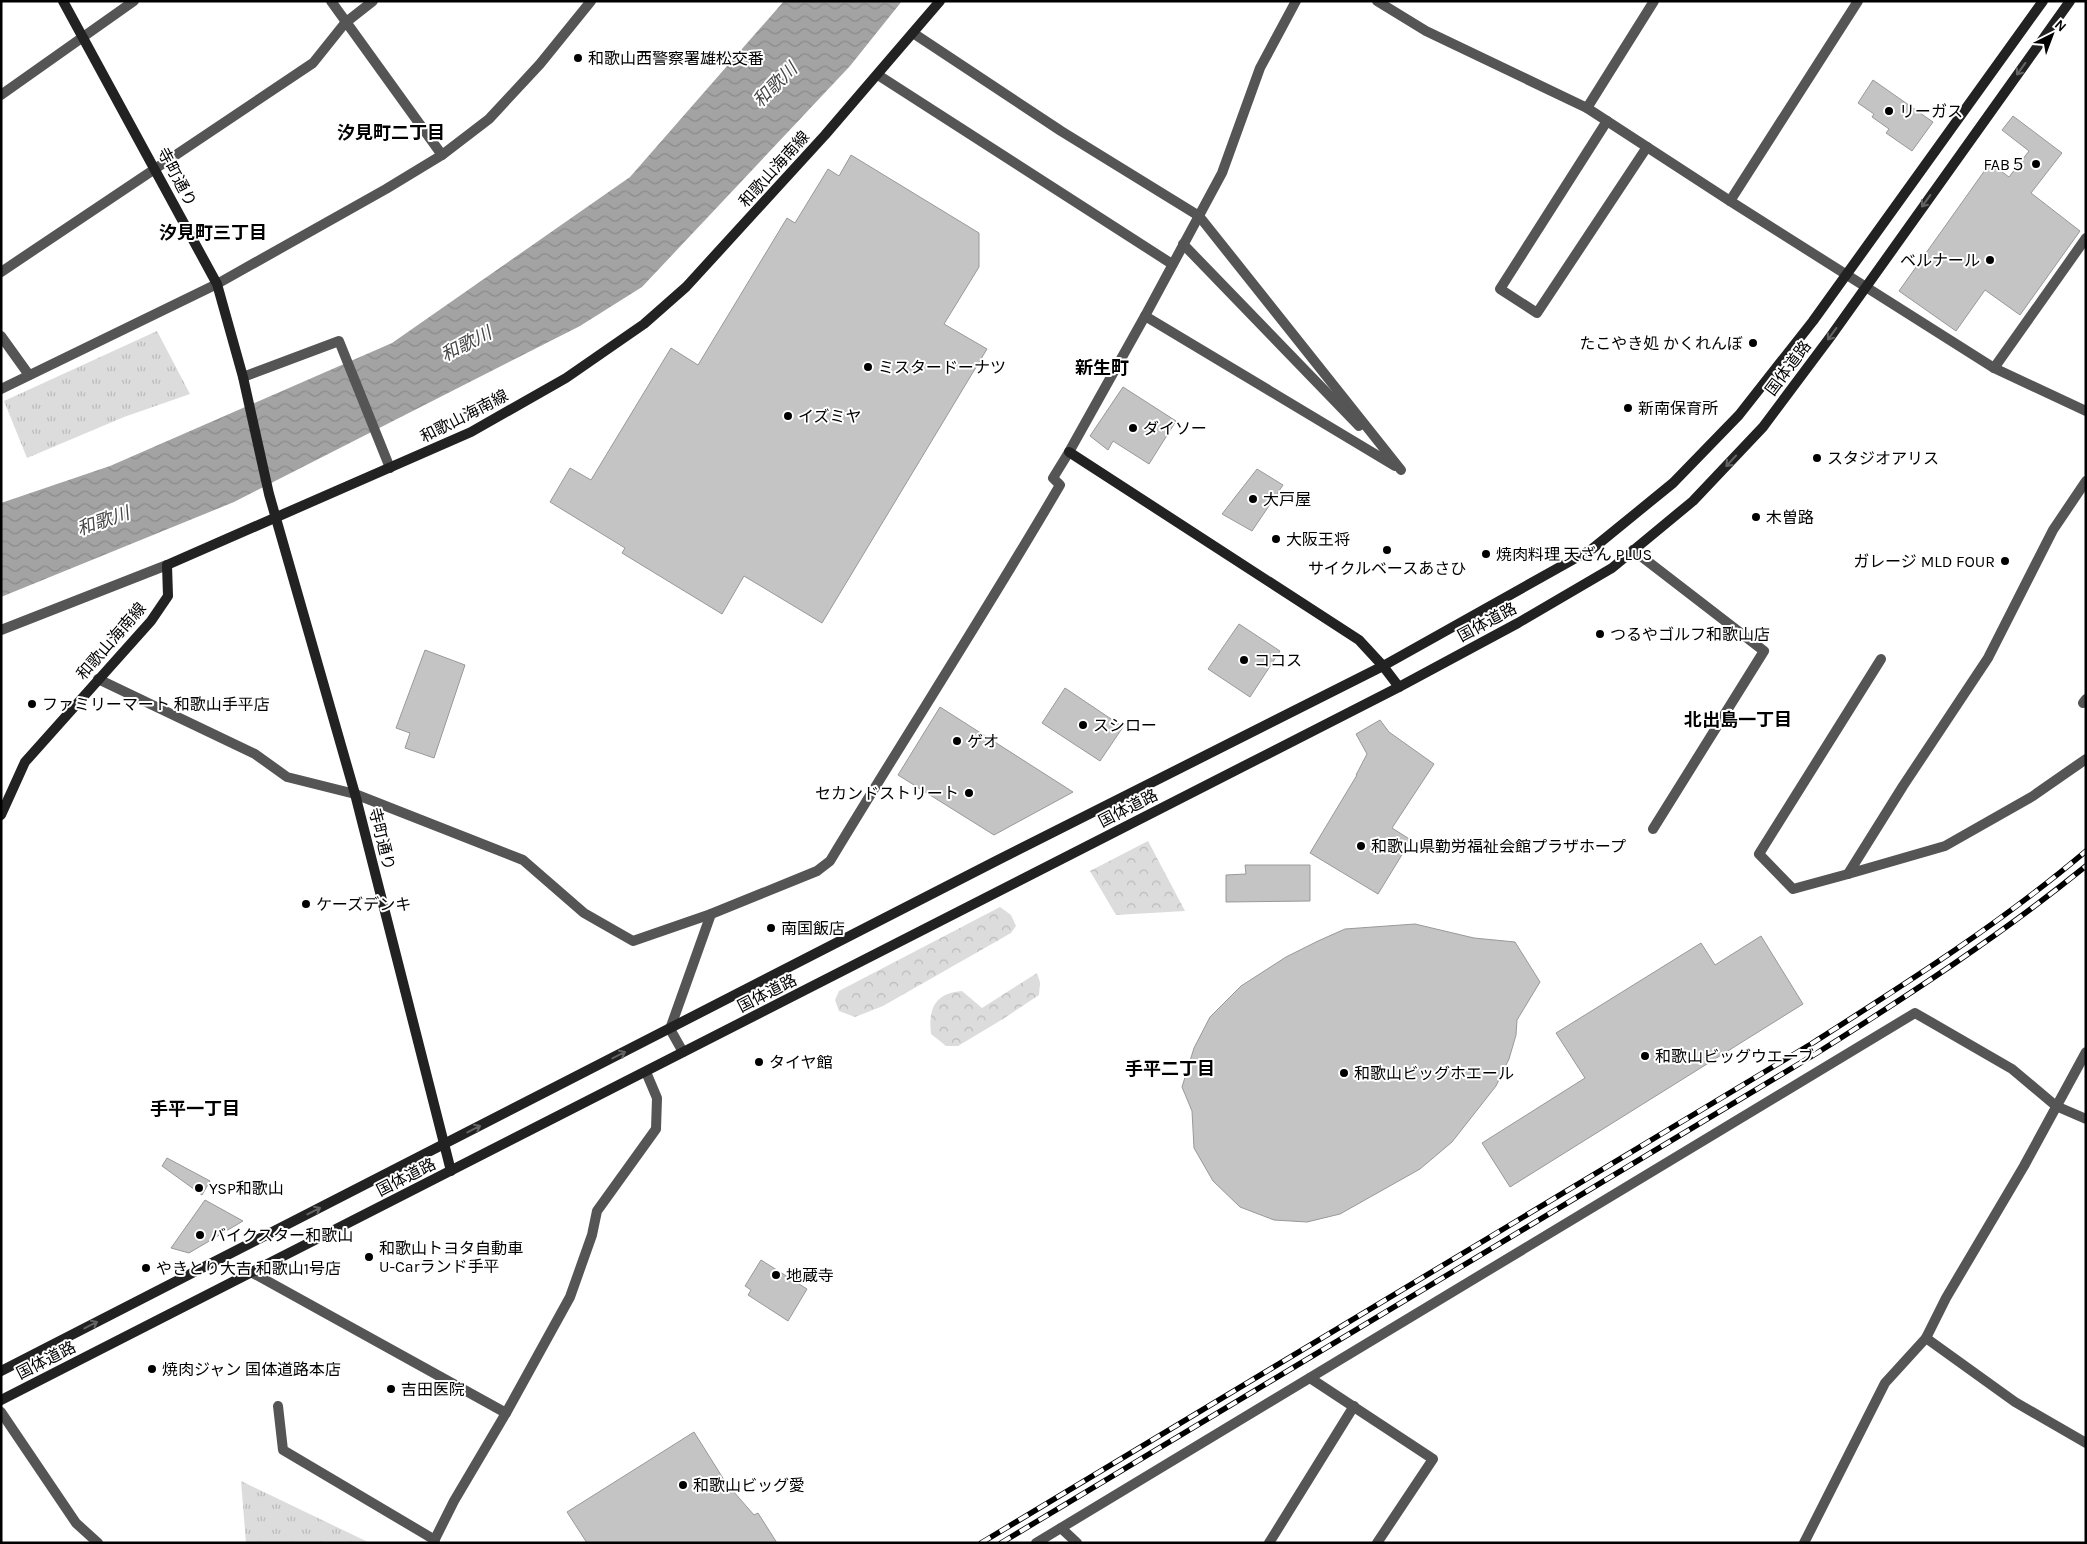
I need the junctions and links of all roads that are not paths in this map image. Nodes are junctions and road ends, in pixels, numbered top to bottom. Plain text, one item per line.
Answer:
1 (63, 1) edge
2 (134, 1) edge
3 (331, 1) edge
4 (373, 1) edge
5 (591, 1) edge
6 (940, 1) edge
7 (1296, 1) edge
8 (1377, 1) edge
9 (1654, 1) edge
10 (1858, 1) edge
11 (2043, 1) edge
12 (2070, 1) edge
13 (345, 23) junction
14 (913, 33) junction
15 (83, 37) junction
16 (878, 75) junction
17 (1, 95) edge
18 (1587, 108) junction
19 (1607, 121) junction
20 (1647, 147) junction
21 (442, 155) junction
22 (155, 168) junction
23 (1730, 201) junction
24 (1199, 216) junction
25 (2086, 238) edge
26 (1183, 244) junction
27 (1172, 264) junction
28 (1, 272) edge
29 (1846, 273) junction
30 (216, 284) junction
31 (1865, 287) junction
32 (1145, 316) junction
33 (1, 336) edge
34 (1994, 368) junction
35 (29, 375) junction
36 (243, 377) junction
37 (1, 389) edge
38 (2086, 411) edge
39 (1069, 452) junction
40 (390, 468) junction
41 (1401, 470) junction
42 (2086, 481) edge
43 (276, 518) junction
44 (1633, 550) junction
45 (167, 565) junction
46 (1, 630) edge
47 (1881, 659) dead end
48 (1384, 666) junction
49 (98, 679) junction
50 (1399, 687) junction
51 (2086, 760) edge
52 (355, 794) junction
53 (1, 815) edge
54 (1653, 829) dead end
55 (1848, 874) junction
56 (712, 914) junction
57 (670, 1029) junction
58 (683, 1052) junction
59 (2086, 1052) edge
60 (646, 1072) junction
61 (2056, 1106) junction
62 (2086, 1119) edge
63 (444, 1144) junction
64 (451, 1171) junction
65 (251, 1272) junction
66 (1926, 1338) junction
67 (1, 1372) edge
68 (1310, 1378) junction
69 (1, 1400) edge
70 (278, 1406) dead end
71 (1354, 1406) junction
72 (1, 1412) edge
73 (506, 1413) junction
74 (2086, 1443) edge
75 (1061, 1528) junction
76 (434, 1541) edge
77 (98, 1543) edge
78 (1036, 1543) edge
79 (1077, 1543) edge
80 (1269, 1543) edge
81 (1377, 1543) edge
82 (1804, 1543) edge

1 - 15 street, 寺町通り
2 - 15 street
3 - 13 street
4 - 13 street
5 - 21 street
6 - 14 street, 和歌山海南線
7 - 24 street
8 - 18 street
9 - 18 street
10 - 23 street
11 - 29 street, 国体道路
12 -> 31 street, 国体道路
13 - 21 street
13 - 22 street
14 - 16 street, 和歌山海南線
14 - 24 street
15 - 17 street
15 - 22 street, 寺町通り
16 - 27 street
16 - 40 street, 和歌山海南線
18 - 19 street
19 - 20 street
19 - 20 street
20 - 23 street
21 - 30 street
22 - 28 street
22 - 30 street, 寺町通り
23 - 29 street
24 - 26 street
24 - 41 street
25 - 34 street
26 - 27 street
26 - 41 street
27 - 32 street
29 - 31 street
29 - 48 street, 国体道路
30 - 35 street
30 - 36 street, 寺町通り
31 - 34 street
31 -> 44 street, 国体道路
32 - 39 street
32 - 41 street
33 - 35 street
34 - 38 street
35 - 37 street
36 - 40 street
36 - 43 street, 寺町通り
39 - 48 street
39 - 56 street
40 - 43 street, 和歌山海南線
42 - 55 street
43 - 45 street, 和歌山海南線
43 - 52 street, 寺町通り
44 - 50 street, 国体道路
44 - 54 street
45 - 46 street
45 - 49 street, 和歌山海南線
47 - 55 street
48 - 50 street
48 - 57 street, 国体道路
49 - 52 street
49 - 53 street, 和歌山海南線
50 - 58 street, 国体道路
51 - 55 street
52 - 56 street
52 - 63 street, 寺町通り
56 - 57 street
57 - 58 street
63 -> 57 street, 国体道路
58 - 60 street, 国体道路
59 - 61 street
60 - 64 street, 国体道路
60 - 73 street
61 - 62 street
61 - 66 street
61 - 68 street
63 - 64 street, 寺町通り
67 -> 63 street, 国体道路
64 - 65 street, 国体道路
65 - 69 street, 国体道路
65 - 73 street
66 - 74 street
66 - 82 street
68 - 71 street
68 - 75 street
70 - 76 street
71 - 80 street
71 - 81 street
72 - 77 street
73 - 76 street
75 - 78 street
75 - 79 street

